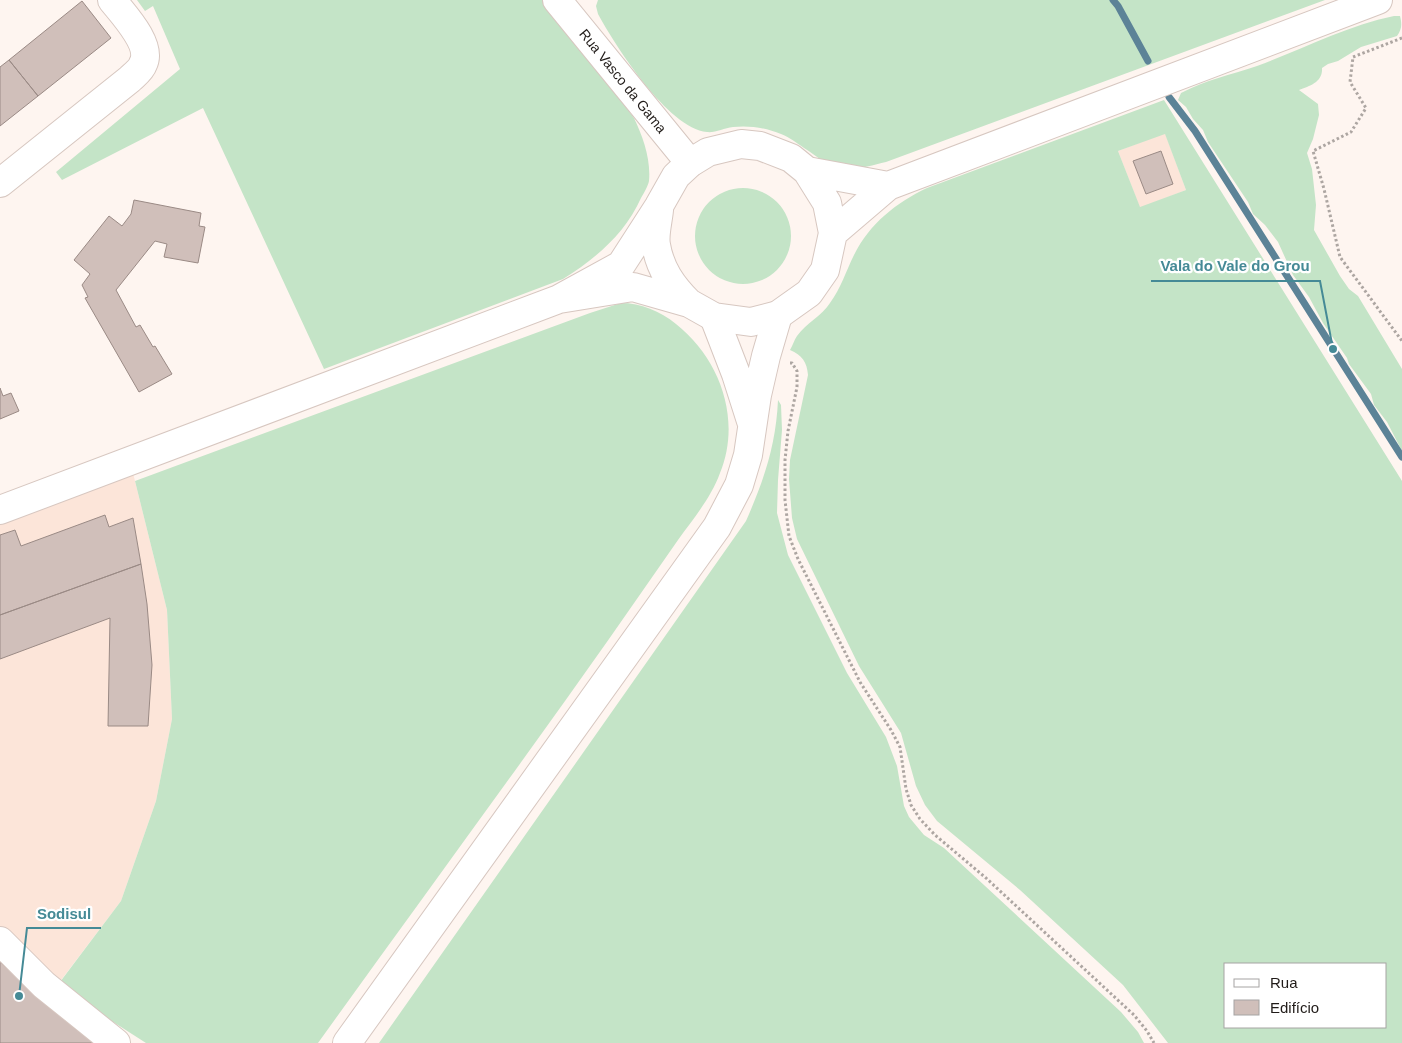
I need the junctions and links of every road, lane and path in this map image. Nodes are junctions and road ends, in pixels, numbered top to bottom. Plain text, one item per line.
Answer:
1 (112, 0) edge
2 (557, 0) edge
3 (1378, 0) edge
4 (1402, 38) edge
5 (690, 163) junction
6 (807, 171) junction
7 (0, 183) edge
8 (888, 186) junction
9 (659, 206) junction
10 (833, 233) junction
11 (559, 299) junction
12 (689, 303) junction
13 (778, 315) junction
14 (714, 317) junction
15 (1402, 341) edge
16 (766, 356) junction
17 (752, 425) junction
18 (0, 510) edge
19 (0, 941) edge
20 (116, 1043) edge
21 (347, 1043) edge
22 (1154, 1043) edge

1 - 7 main road
2 - 5 main road, Rua Vasco da Gama
3 - 8 main road
4 - 15 path
5 - 6 main road
5 - 9 main road
6 - 8 main road
6 - 10 main road
8 - 10 main road
9 - 11 main road
9 - 12 main road
10 - 13 main road
11 - 12 main road
11 - 18 main road
12 - 14 main road
13 - 14 main road
13 - 16 main road
14 - 17 main road
16 - 17 main road
16 - 22 path
17 - 21 main road
19 - 20 main road

